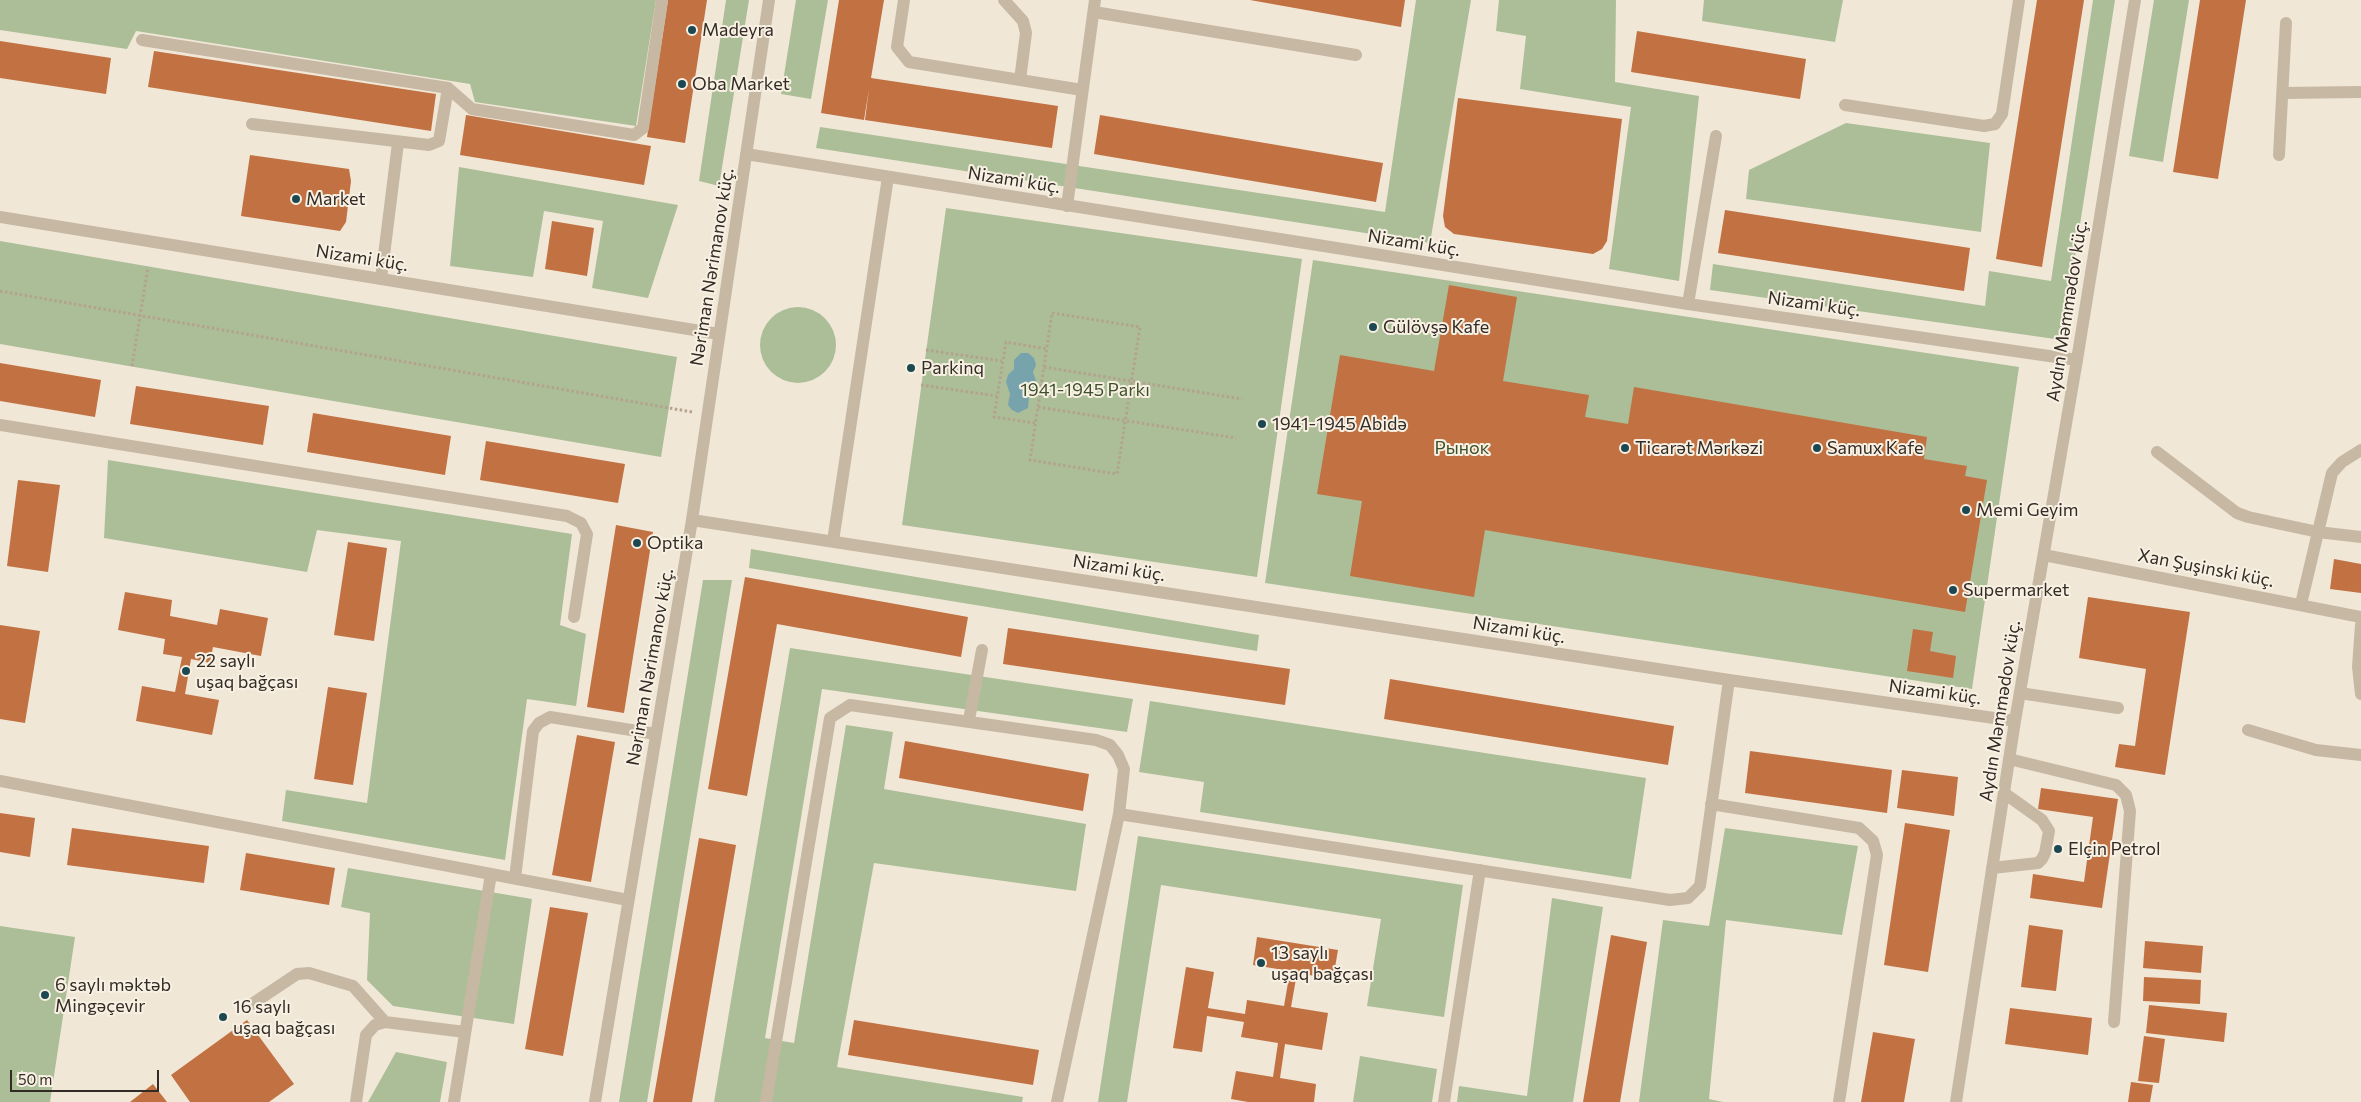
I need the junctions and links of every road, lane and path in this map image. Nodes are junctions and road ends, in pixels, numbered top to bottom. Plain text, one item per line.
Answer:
1 (662, 0) edge
2 (769, 0) edge
3 (904, 0) edge
4 (1004, 0) edge
5 (2018, 0) edge
6 (2134, 0) edge
7 (1094, 6) edge
8 (2286, 23) dead end
9 (142, 40) dead end
10 (1356, 55) dead end
11 (1020, 80) junction
12 (448, 88) junction
13 (1082, 90) junction
14 (2361, 92) edge
15 (2282, 93) junction
16 (1845, 105) dead end
17 (252, 124) dead end
18 (1716, 136) dead end
19 (398, 143) junction
20 (746, 154) junction
21 (2279, 155) dead end
22 (888, 177) junction
23 (1066, 206) junction
24 (0, 217) edge
25 (148, 267) dead end
26 (381, 279) junction
27 (0, 291) edge
28 (1688, 304) junction
29 (139, 316) junction
30 (719, 334) junction
31 (1047, 349) junction
32 (926, 350) dead end
33 (2077, 360) junction
34 (1003, 361) junction
35 (132, 366) dead end
36 (1044, 367) junction
37 (1132, 381) junction
38 (922, 386) dead end
39 (997, 396) junction
40 (1242, 399) dead end
41 (1038, 408) junction
42 (707, 414) junction
43 (1125, 421) junction
44 (1035, 423) junction
45 (0, 425) edge
46 (1236, 438) dead end
47 (2361, 450) edge
48 (2157, 452) dead end
49 (692, 520) junction
50 (2318, 532) junction
51 (2361, 537) edge
52 (833, 541) junction
53 (2044, 555) junction
54 (2301, 604) junction
55 (574, 617) dead end
56 (2361, 617) edge
57 (2361, 625) edge
58 (982, 650) dead end
59 (1729, 680) junction
60 (2020, 694) junction
61 (2361, 694) edge
62 (2118, 708) dead end
63 (970, 720) junction
64 (2016, 721) junction
65 (2248, 730) dead end
66 (656, 734) junction
67 (2361, 755) edge
68 (2009, 759) junction
69 (0, 781) edge
70 (2004, 793) junction
71 (1711, 804) junction
72 (1119, 814) junction
73 (1992, 868) junction
74 (1480, 870) junction
75 (491, 874) junction
76 (515, 878) junction
77 (628, 900) junction
78 (252, 1004) dead end
79 (385, 1022) junction
80 (2114, 1022) dead end
81 (465, 1032) junction
82 (356, 1102) edge
83 (454, 1102) edge
84 (595, 1102) edge
85 (766, 1102) edge
86 (1057, 1102) edge
87 (1444, 1102) edge
88 (1839, 1102) edge
89 (1956, 1102) edge

1 - 12 street
2 - 20 street, Nəriman Nərimanov küç.
3 - 11 street
4 - 11 street
5 - 16 street
6 - 33 street, Aydın Məmmədov küç.
7 - 10 street
7 - 13 street
8 - 15 street
9 - 12 street
11 - 13 street
12 - 19 street
13 - 23 street
14 - 15 street
15 - 21 street
17 - 19 street
18 - 28 street
19 - 26 street
20 - 22 street, Nizami küç.
20 - 30 street, Nəriman Nərimanov küç.
22 - 23 street, Nizami küç.
22 - 52 street
23 - 28 street, Nizami küç.
24 - 26 street, Nizami küç.
25 - 29 path
26 - 30 street, Nizami küç.
27 - 29 path
28 - 33 street, Nizami küç.
29 - 35 path
29 - 42 path
30 - 42 street, Nəriman Nərimanov küç.
31 - 34 path
31 - 36 path
31 - 37 path
32 - 34 path
33 - 53 street, Aydın Məmmədov küç.
34 - 39 path
36 - 37 path
36 - 41 path
37 - 40 path
37 - 43 path
38 - 39 path
39 - 44 path
41 - 43 path
41 - 44 path
42 - 49 street, Nəriman Nərimanov küç.
43 - 44 path
43 - 46 path
45 - 55 street
47 - 50 street
48 - 50 street
49 - 52 street, Nizami küç.
49 - 66 street, Nəriman Nərimanov küç.
50 - 51 street
50 - 54 street
52 - 59 street, Nizami küç.
53 - 54 street, Xan Şuşinski küç.
53 - 60 street, Aydın Məmmədov küç.
54 - 56 street, Xan Şuşinski küç.
57 - 61 street
58 - 63 street
59 - 64 street, Nizami küç.
59 - 71 street
60 - 62 street
60 - 64 street, Aydın Məmmədov küç.
63 - 72 street
63 - 85 street
64 - 68 street, Aydın Məmmədov küç.
65 - 67 street
66 - 76 street
66 - 77 street, Nəriman Nərimanov küç.
68 - 70 street, Aydın Məmmədov küç.
68 - 80 street
69 - 75 street
70 - 73 street, Aydın Məmmədov küç.
70 - 73 street
71 - 74 street
71 - 88 street
72 - 74 street
72 - 86 street
73 - 89 street, Aydın Məmmədov küç.
74 - 87 street
75 - 76 street
75 - 81 street
76 - 77 street
77 - 84 street, Nəriman Nərimanov küç.
78 - 79 street
79 - 81 street
79 - 82 street
81 - 83 street

